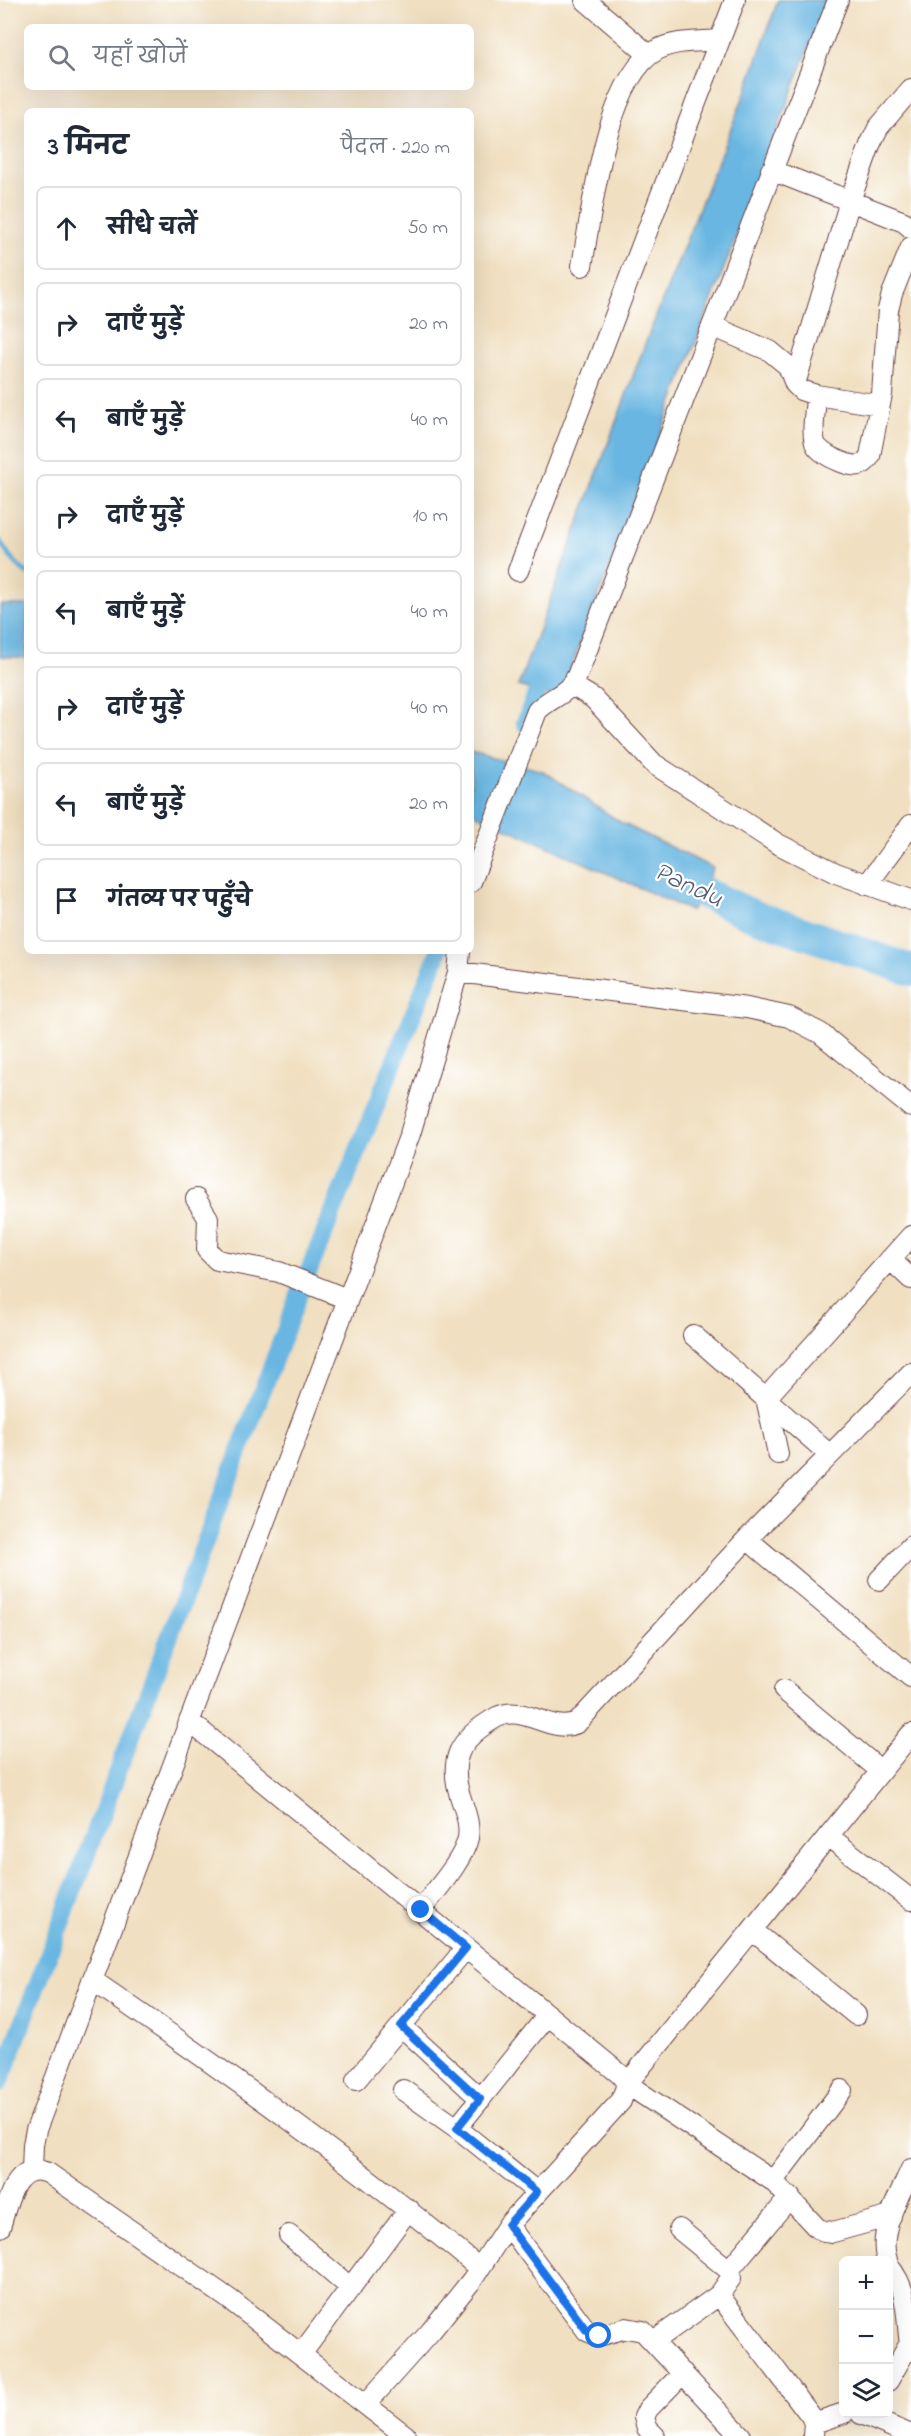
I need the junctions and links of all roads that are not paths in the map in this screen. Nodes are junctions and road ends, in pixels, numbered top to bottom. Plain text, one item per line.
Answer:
1 (585, 0) edge
2 (735, 0) edge
3 (838, 0) edge
4 (720, 40) junction
5 (649, 55) junction
6 (908, 96) edge
7 (771, 170) junction
8 (850, 201) junction
9 (911, 228) edge
10 (911, 247) edge
11 (582, 266) dead end
12 (712, 326) junction
13 (795, 384) junction
14 (816, 395) junction
15 (880, 405) junction
16 (518, 571) dead end
17 (573, 686) junction
18 (911, 825) edge
19 (474, 874) edge
20 (867, 885) junction
21 (911, 900) edge
22 (459, 954) edge
23 (458, 972) junction
24 (911, 1107) edge
25 (196, 1199) dead end
26 (911, 1236) edge
27 (890, 1259) junction
28 (911, 1279) edge
29 (340, 1296) junction
30 (693, 1335) dead end
31 (911, 1373) edge
32 (766, 1398) junction
33 (777, 1455) dead end
34 (830, 1455) junction
35 (747, 1539) junction
36 (911, 1546) edge
37 (879, 1580) dead end
38 (911, 1677) edge
39 (784, 1690) dead end
40 (189, 1721) junction
41 (911, 1734) edge
42 (881, 1771) junction
43 (828, 1836) junction
44 (911, 1900) edge
45 (421, 1910) junction
46 (752, 1930) junction
47 (466, 1948) junction
48 (92, 1980) junction
49 (548, 2015) junction
50 (856, 2015) dead end
51 (401, 2026) junction
52 (356, 2080) dead end
53 (627, 2084) junction
54 (403, 2090) dead end
55 (842, 2090) dead end
56 (480, 2099) junction
57 (457, 2128) junction
58 (32, 2170) junction
59 (910, 2173) edge
60 (773, 2181) junction
61 (537, 2192) junction
62 (790, 2197) junction
63 (409, 2209) junction
64 (891, 2216) junction
65 (508, 2225) junction
66 (0, 2227) edge
67 (678, 2229) dead end
68 (289, 2235) dead end
69 (887, 2256) edge
70 (479, 2268) junction
71 (729, 2270) junction
72 (893, 2270) edge
73 (351, 2288) junction
74 (719, 2295) junction
75 (654, 2341) junction
76 (910, 2347) edge
77 (302, 2353) junction
78 (893, 2372) edge
79 (683, 2373) junction
80 (366, 2404) junction
81 (839, 2415) edge
82 (875, 2418) edge
83 (814, 2430) edge
84 (911, 2435) edge
85 (406, 2436) edge
86 (655, 2436) edge
87 (741, 2436) edge

1 - 5 street
2 - 4 street
3 - 7 street
4 - 5 street
4 - 16 street
5 - 11 street
6 - 8 street
7 - 8 street
7 - 12 street
8 - 9 street
8 - 13 street
10 - 15 street
12 - 13 street
12 - 17 street
13 - 14 street
14 - 15 street
14 - 15 street
17 - 19 street
17 - 20 street
18 - 20 street
20 - 21 street
22 - 23 street
23 - 24 street
23 - 29 street
25 - 29 street
26 - 27 street
27 - 28 street
27 - 32 street
29 - 40 street
30 - 32 street
31 - 34 street
32 - 33 street
32 - 34 street
34 - 35 street
35 - 38 street
35 - 45 street
36 - 37 street
39 - 42 street
40 - 45 street
40 - 48 street
41 - 42 street
42 - 43 street
43 - 44 street
43 - 46 street
45 - 47 street
46 - 50 street
46 - 53 street
47 - 49 street
47 - 51 street
48 - 58 street
48 - 63 street
49 - 53 street
49 - 56 street
51 - 52 street
51 - 56 street
53 - 60 street
53 - 61 street
54 - 57 street
55 - 60 street
56 - 57 street
57 - 61 street
58 - 66 street
58 - 77 street
59 - 64 street
60 - 62 street
61 - 65 street
62 - 64 street
62 - 71 street
63 - 70 street
63 - 73 street
64 - 69 street
65 - 70 street
65 - 75 street
67 - 71 street
68 - 73 street
70 - 80 street
71 - 74 street
72 - 76 street
73 - 77 street
74 - 75 street
74 - 83 street
75 - 79 street
76 - 78 street
77 - 80 street
79 - 86 street
79 - 87 street
80 - 85 street
81 - 83 street
82 - 84 street

